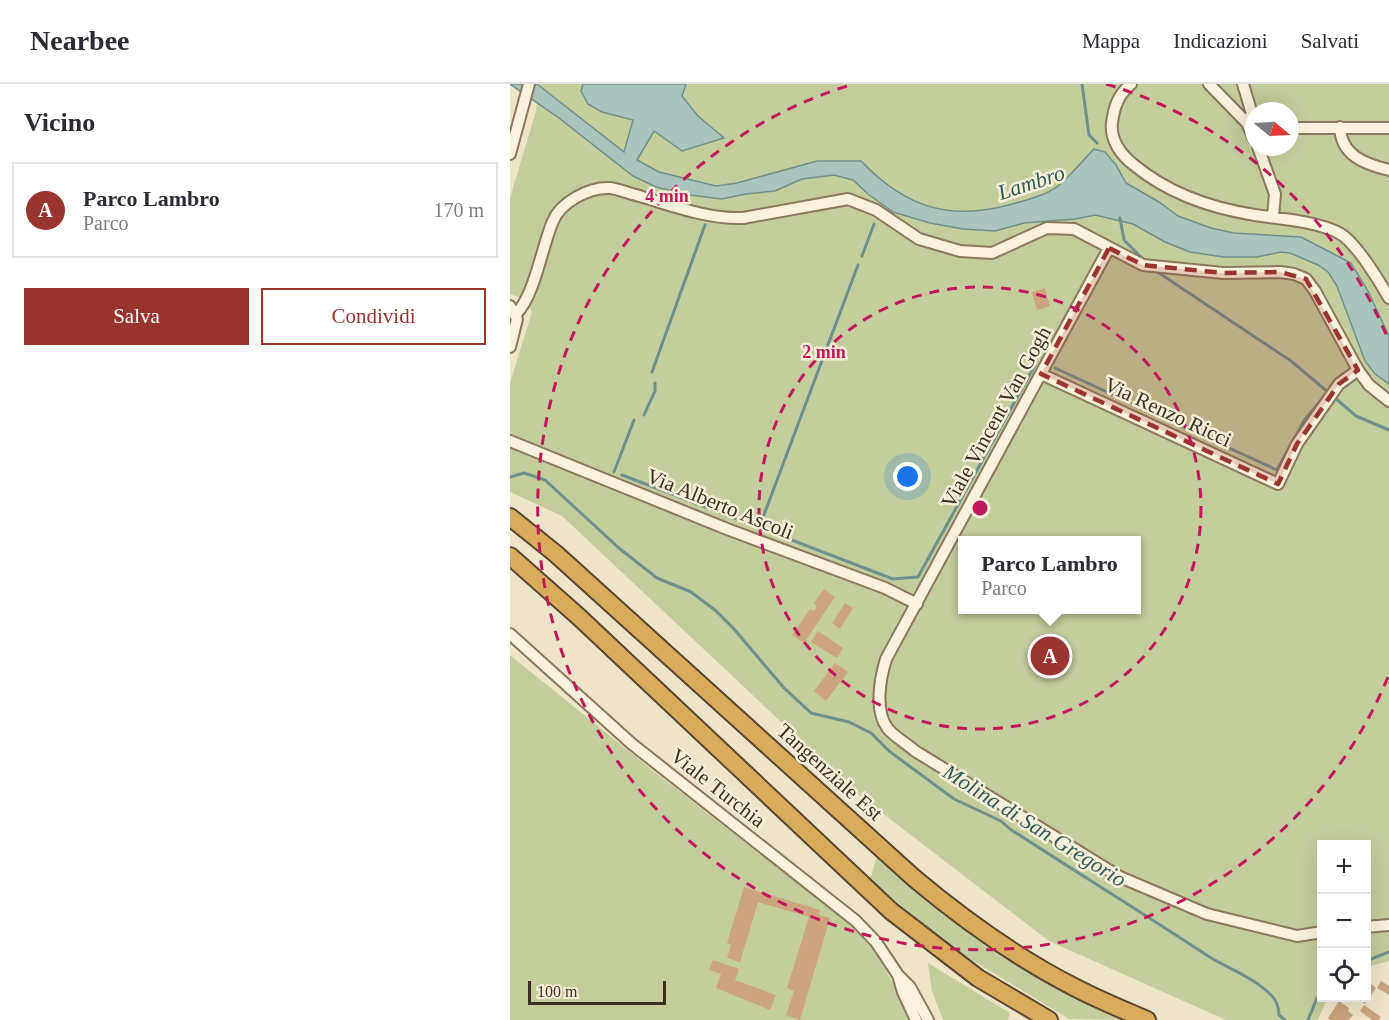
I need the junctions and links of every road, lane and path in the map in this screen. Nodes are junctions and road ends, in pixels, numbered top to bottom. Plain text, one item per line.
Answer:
1 (529, 84) edge
2 (1131, 84) edge
3 (1209, 84) edge
4 (1243, 84) edge
5 (1248, 102) edge
6 (1245, 119) edge
7 (1340, 127) junction
8 (1299, 128) edge
9 (1389, 128) edge
10 (510, 154) edge
11 (1261, 156) edge
12 (1389, 170) edge
13 (1274, 216) junction
14 (1109, 248) junction
15 (1389, 298) edge
16 (513, 310) edge
17 (510, 347) edge
18 (1358, 370) junction
19 (1041, 374) junction
20 (1389, 401) edge
21 (510, 441) edge
22 (510, 517) edge
23 (510, 556) edge
24 (916, 604) junction
25 (510, 634) edge
26 (1389, 925) edge
27 (1371, 927) edge
28 (1317, 934) edge
29 (898, 975) junction
30 (916, 1020) edge
31 (928, 1020) edge
32 (1049, 1020) edge
33 (1147, 1020) edge

1 - 10 street
2 - 13 street
3 - 6 street
4 - 5 street
7 - 8 street
7 - 9 street
7 - 12 street
11 - 13 street
13 - 15 street
14 - 16 street
14 - 18 street
14 - 19 street, Viale Vincent Van Gogh
16 - 17 street
18 - 19 street, Via Renzo Ricci
18 - 20 street
19 - 24 street, Viale Vincent Van Gogh
21 - 24 street, Via Alberto Ascoli
22 - 33 highway, Tangenziale Est
23 - 32 highway
24 - 28 street, Viale Vincent Van Gogh
25 - 29 street, Viale Turchia
26 - 27 street
29 - 30 street, Viale Turchia
29 - 31 street, Viale Turchia

